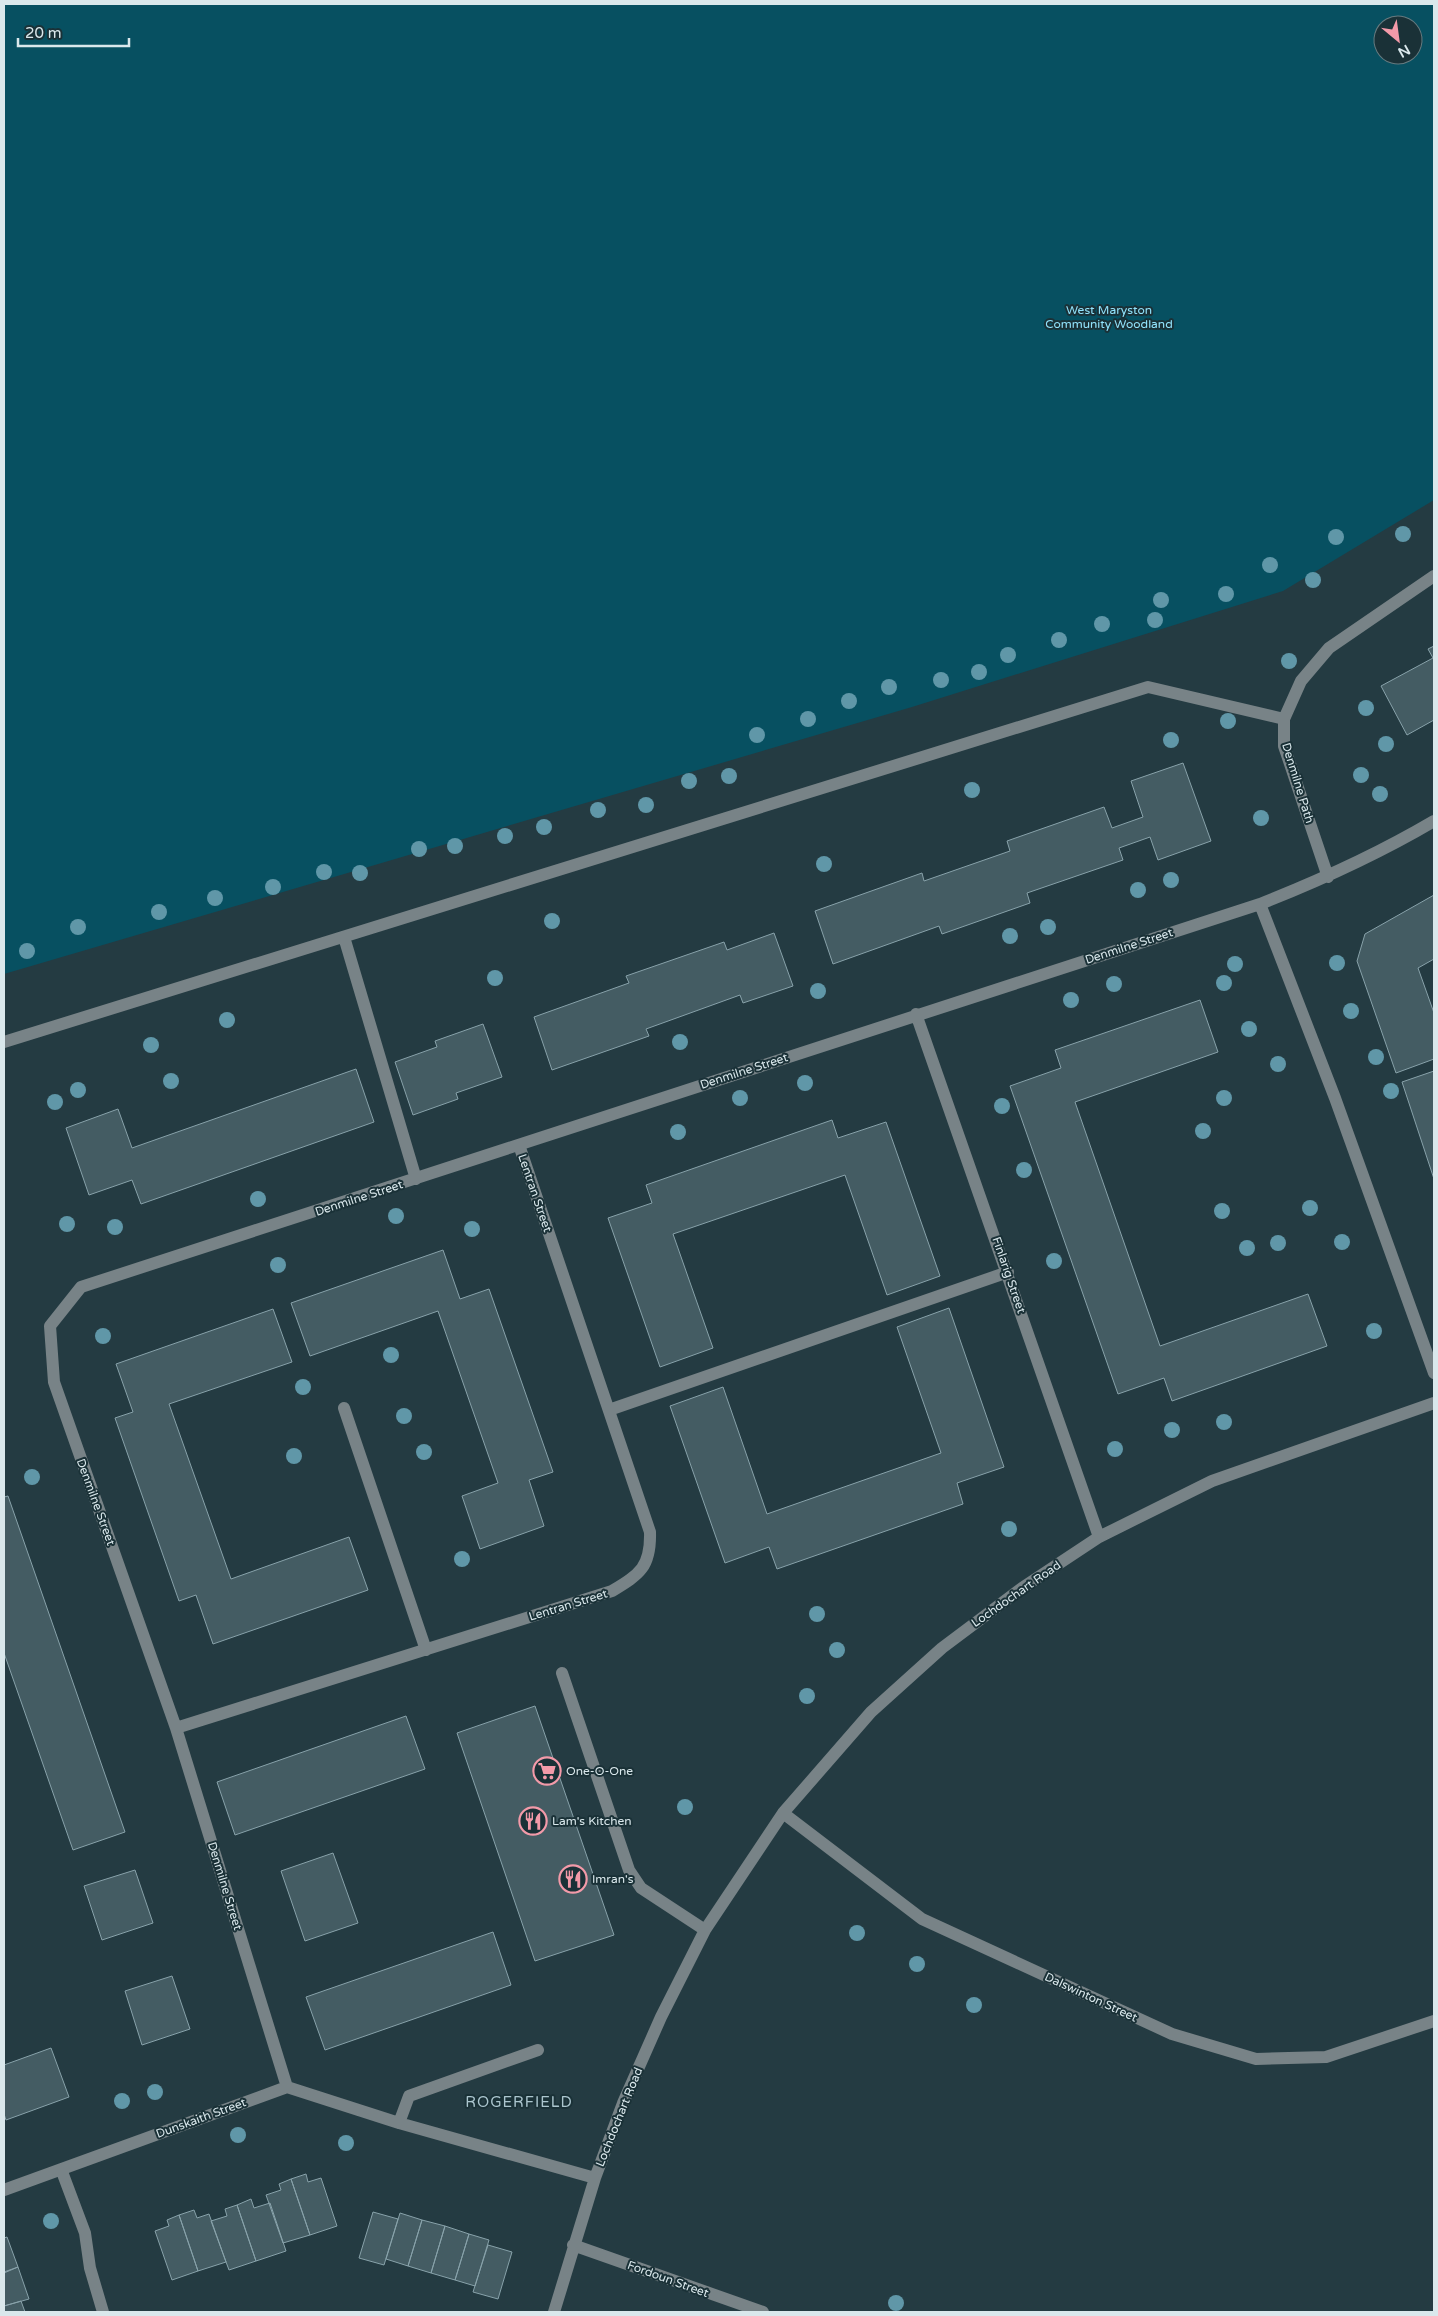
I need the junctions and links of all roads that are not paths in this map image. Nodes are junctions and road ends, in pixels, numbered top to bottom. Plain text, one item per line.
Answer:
1 (1434, 576) edge
2 (1284, 719) junction
3 (1434, 821) edge
4 (1328, 877) junction
5 (1260, 904) junction
6 (344, 937) junction
7 (916, 1014) junction
8 (4, 1042) edge
9 (519, 1145) junction
10 (416, 1179) junction
11 (1008, 1272) junction
12 (1434, 1374) edge
13 (1434, 1403) edge
14 (344, 1408) dead end
15 (609, 1410) junction
16 (1099, 1537) junction
17 (426, 1650) junction
18 (562, 1674) dead end
19 (176, 1728) junction
20 (783, 1813) junction
21 (705, 1930) junction
22 (1434, 2021) edge
23 (538, 2050) dead end
24 (288, 2087) junction
25 (399, 2123) junction
26 (61, 2169) junction
27 (595, 2178) junction
28 (4, 2190) edge
29 (573, 2245) junction
30 (103, 2312) edge
31 (554, 2312) edge
32 (762, 2312) edge

1 - 2 street, Denmilne Path
2 - 4 street, Denmilne Path
2 - 6 street
3 - 4 street, Denmilne Street
4 - 5 street, Denmilne Street
5 - 7 street, Denmilne Street
5 - 12 street
6 - 8 street
6 - 10 street
7 - 9 street, Denmilne Street
7 - 11 street, Finlarig Street
9 - 10 street, Denmilne Street
9 - 15 street, Lentran Street
10 - 19 street, Denmilne Street
11 - 15 street
11 - 16 street, Finlarig Street
13 - 16 street, Lochdochart Road
14 - 17 street
15 - 17 street, Lentran Street
16 - 20 street, Lochdochart Road
17 - 19 street, Lentran Street
18 - 21 street
19 - 24 street, Denmilne Street
20 - 21 street, Lochdochart Road
20 - 22 street, Dalswinton Street
21 - 27 street, Lochdochart Road
23 - 25 street
24 - 25 street
24 - 26 street, Dunskaith Street
25 - 27 street
26 - 28 street, Dunskaith Street
26 - 30 street
27 - 29 street, Lochdochart Road
29 - 31 street, Lochdochart Road
29 - 32 street, Fordoun Street

